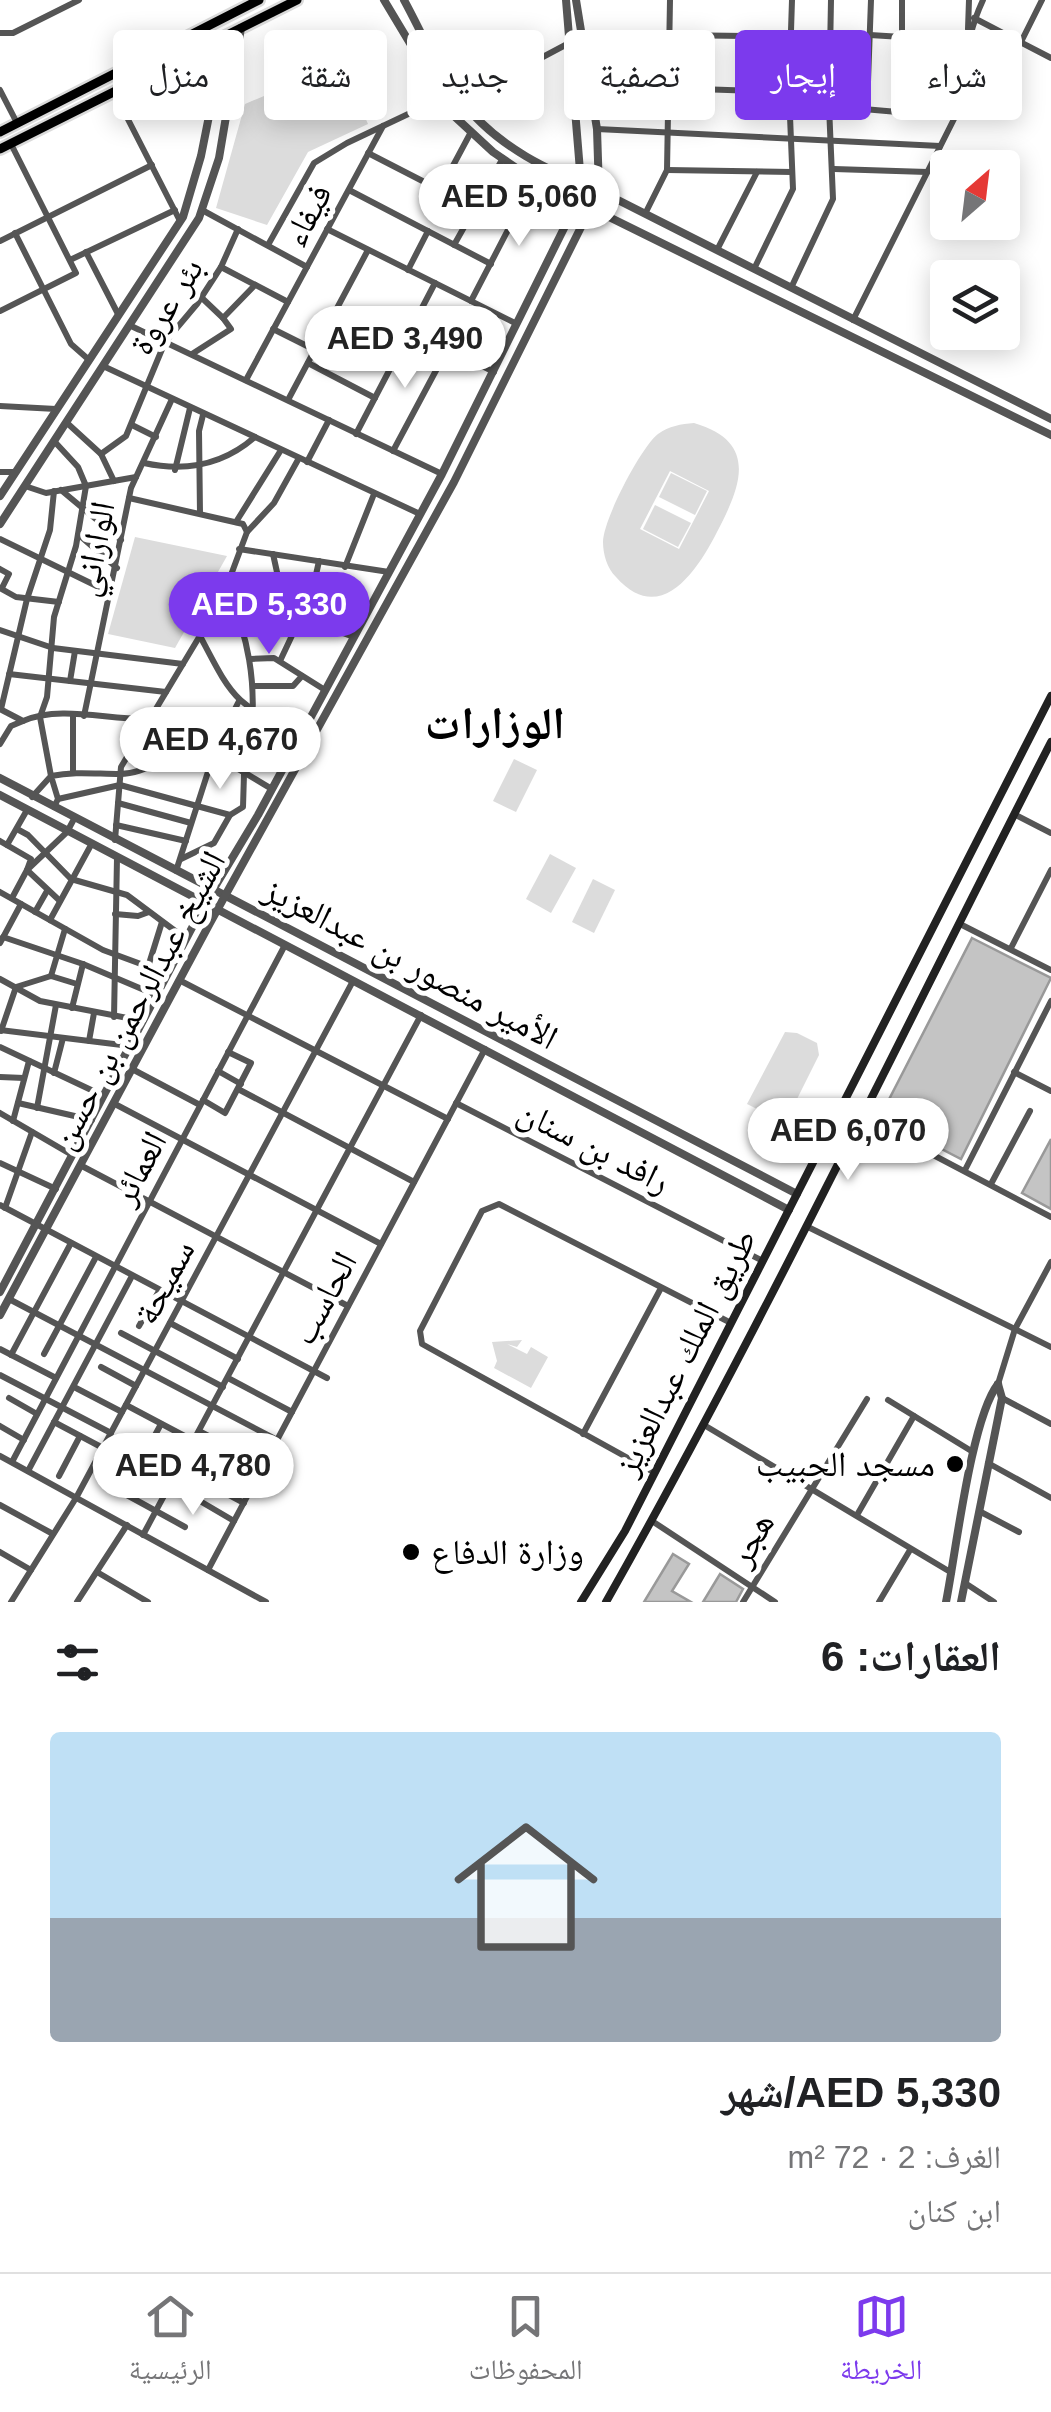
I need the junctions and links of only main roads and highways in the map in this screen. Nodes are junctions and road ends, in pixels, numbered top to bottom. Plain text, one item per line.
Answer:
1 (259, 0) edge
2 (297, 0) edge
3 (0, 132) edge
4 (0, 150) edge
5 (1051, 696) edge
6 (1051, 742) edge
7 (580, 1602) edge
8 (606, 1602) edge

1 - 3 main road
2 - 4 main road
5 - 7 main road, طريق الملك عبدالعزيز
6 - 8 main road, طريق الملك عبدالعزيز

